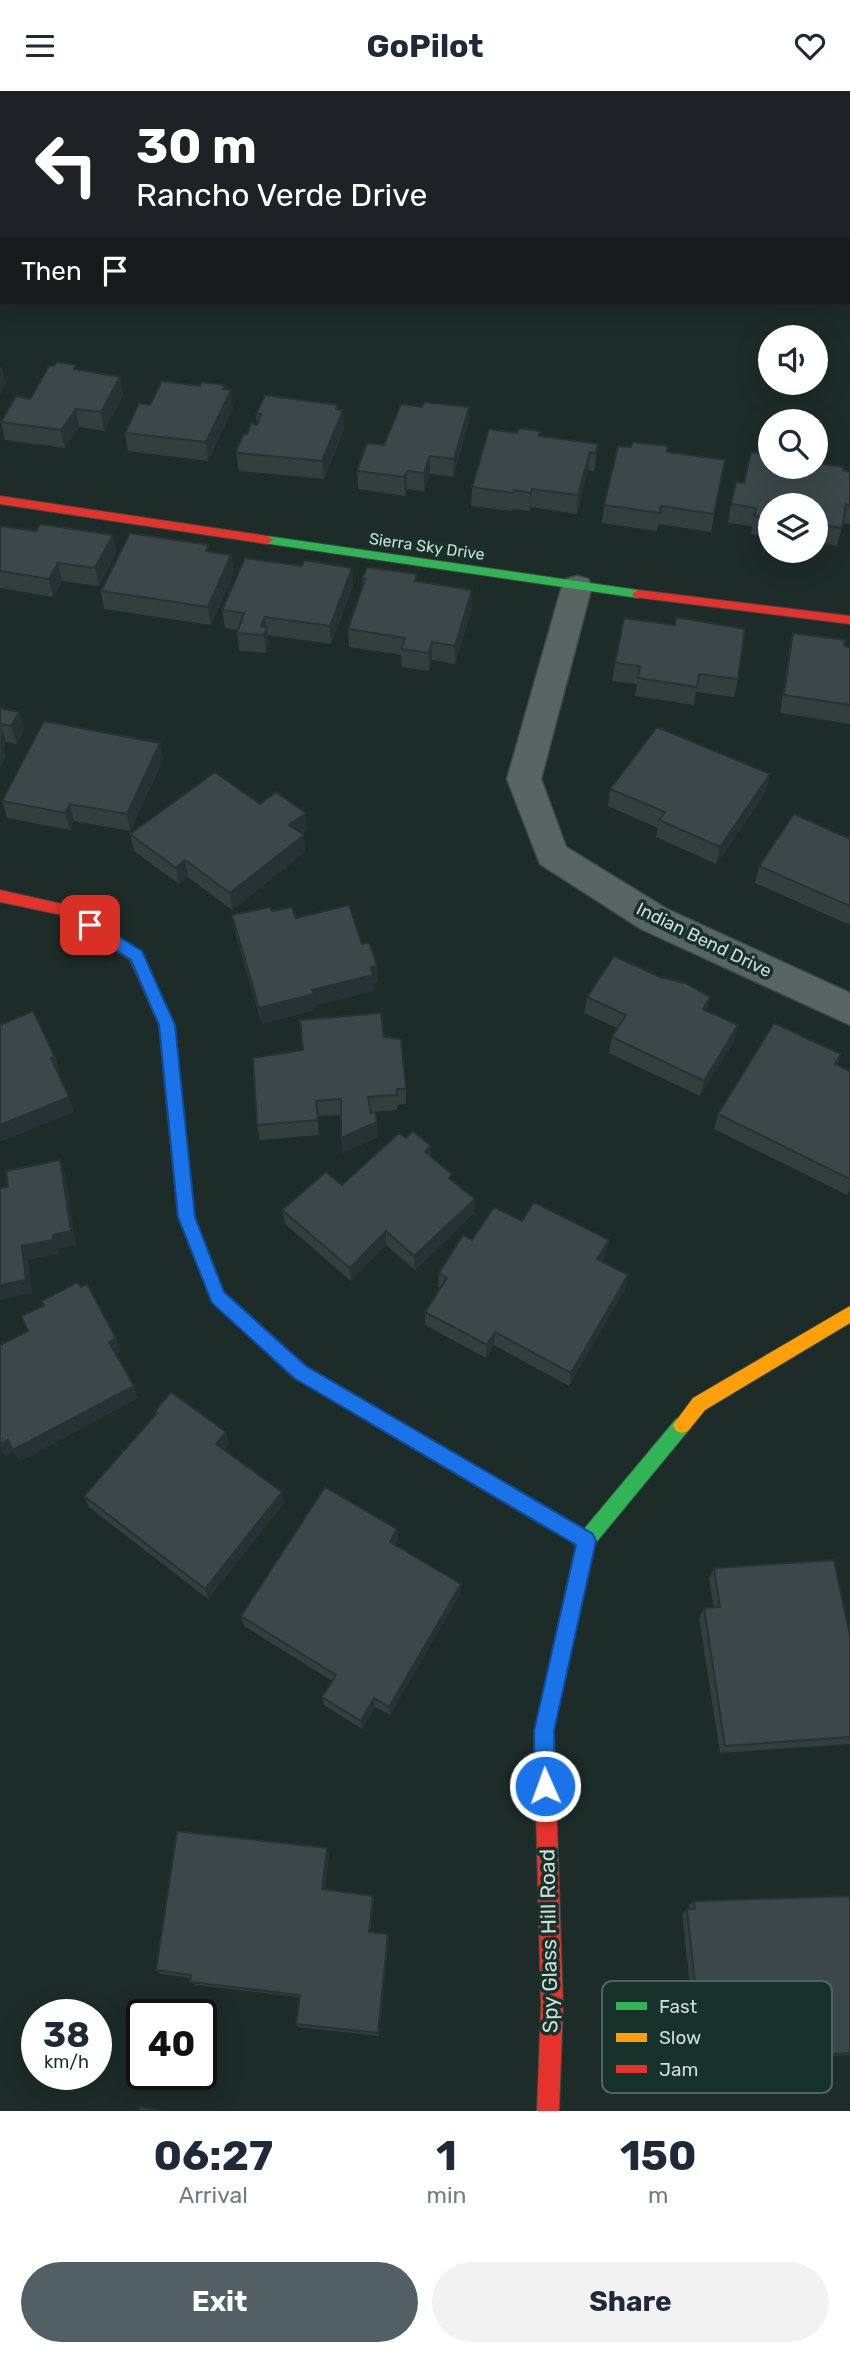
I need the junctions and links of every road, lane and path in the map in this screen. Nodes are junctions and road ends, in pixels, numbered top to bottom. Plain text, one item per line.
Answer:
1 (0, 501) edge
2 (577, 586) junction
3 (850, 621) edge
4 (0, 896) edge
5 (850, 1010) edge
6 (850, 1314) edge
7 (586, 1541) junction
8 (548, 2111) edge

1 - 2 street, Sierra Sky Drive
2 - 3 street, Sierra Sky Drive
2 - 5 street, Indian Bend Drive
4 - 7 street
6 - 7 street, Spy Glass Hill Road
7 - 8 street, Spy Glass Hill Road

